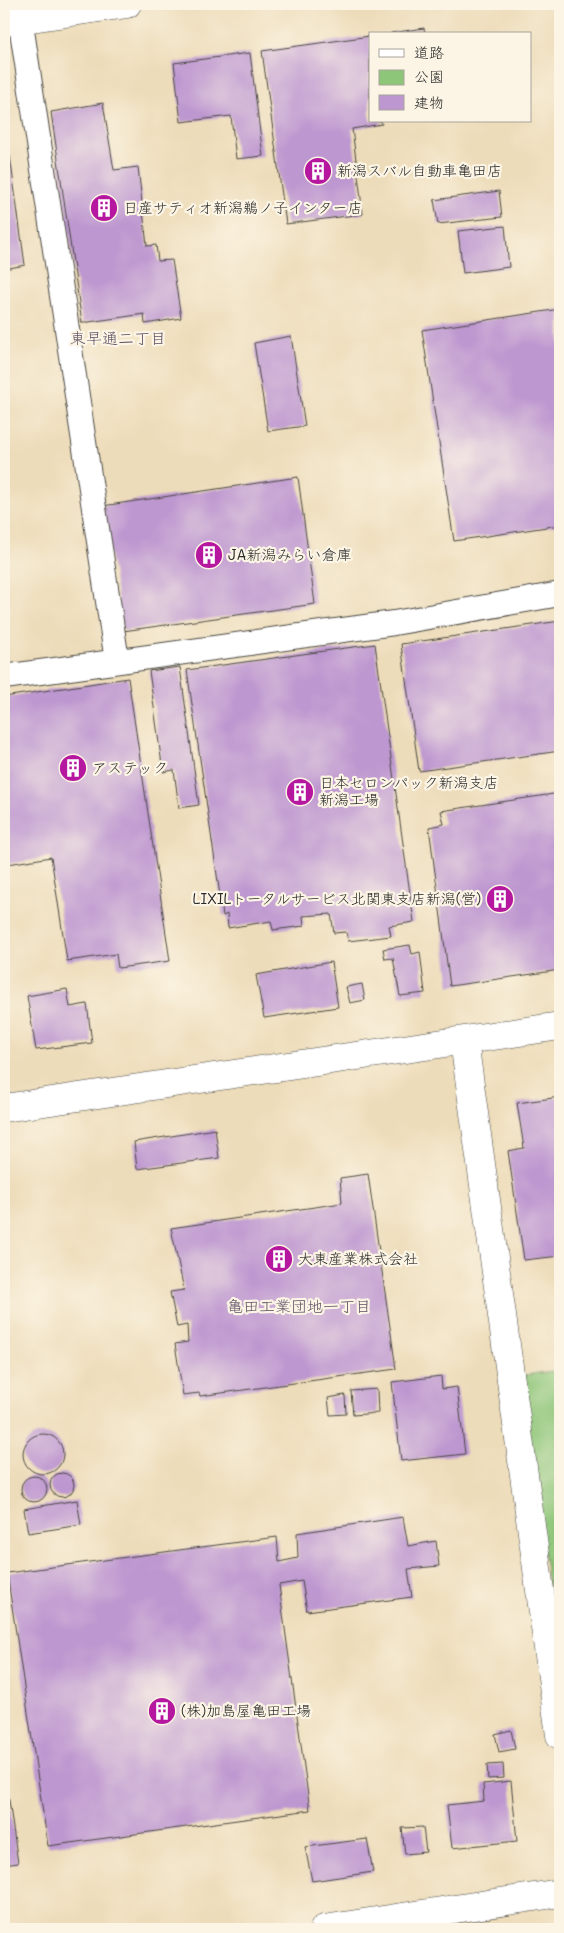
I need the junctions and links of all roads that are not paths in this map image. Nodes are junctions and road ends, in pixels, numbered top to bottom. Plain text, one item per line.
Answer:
1 (127, 4) edge
2 (14, 15) edge
3 (560, 594) edge
4 (116, 661) junction
5 (4, 677) edge
6 (560, 1026) edge
7 (464, 1041) junction
8 (4, 1108) edge
9 (560, 1735) edge
10 (560, 1893) edge
11 (324, 1929) edge

1 - 2 street
2 - 4 street
3 - 4 street
4 - 5 street
6 - 7 street
7 - 8 street
7 - 9 street
10 - 11 street

